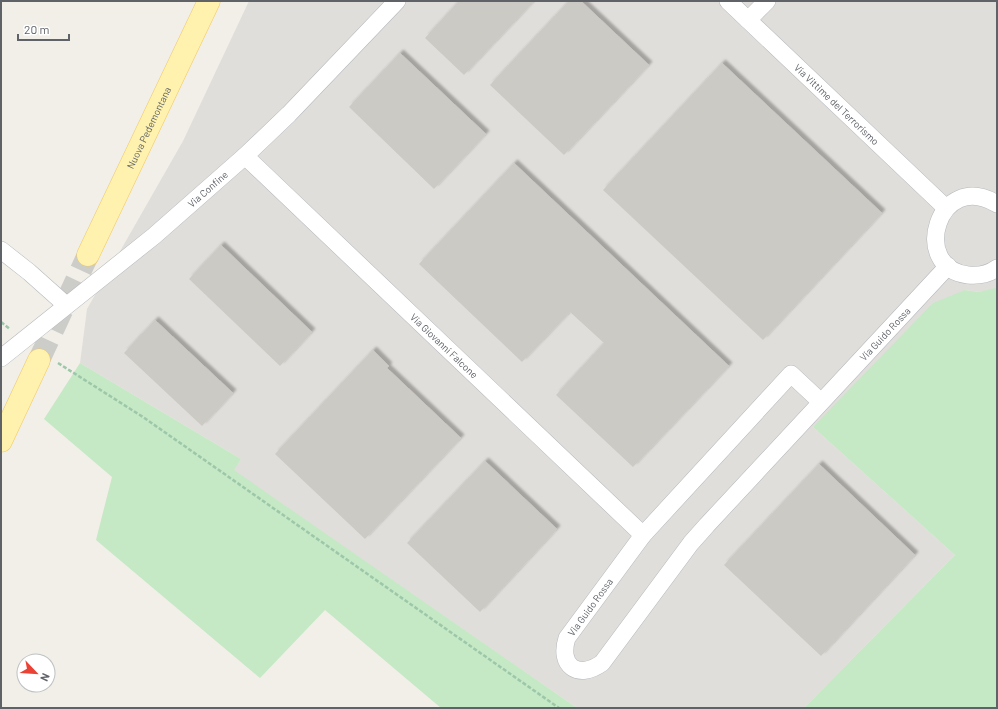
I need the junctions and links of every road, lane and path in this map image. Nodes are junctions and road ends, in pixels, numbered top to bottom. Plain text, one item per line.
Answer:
1 (209, 1) edge
2 (397, 1) edge
3 (728, 1) edge
4 (767, 1) edge
5 (748, 20) junction
6 (245, 156) junction
7 (997, 204) edge
8 (946, 208) junction
9 (1, 250) edge
10 (88, 255) tunnel mouth
11 (948, 266) junction
12 (997, 268) edge
13 (66, 305) junction
14 (1, 322) edge
15 (9, 328) dead end
16 (1, 358) edge
17 (47, 361) joint
18 (821, 402) junction
19 (1, 441) edge
20 (643, 536) junction
21 (560, 708) edge

1 - 10 main road, Nuova Pedemontana
2 - 6 street, Via Confine
3 - 5 street, Via Vittime del Terrorismo
4 - 5 street
5 - 8 street, Via Vittime del Terrorismo
6 - 13 street, Via Confine
6 - 20 street, Via Giovanni Falcone
7 - 8 street
8 - 11 street
9 - 13 street
11 - 12 street
11 - 18 street, Via Guido Rossa
13 - 16 street, Via Confine
14 - 15 path
17 - 19 main road
17 - 21 path
18 - 20 street, Via Guido Rossa
18 - 20 street, Via Guido Rossa

